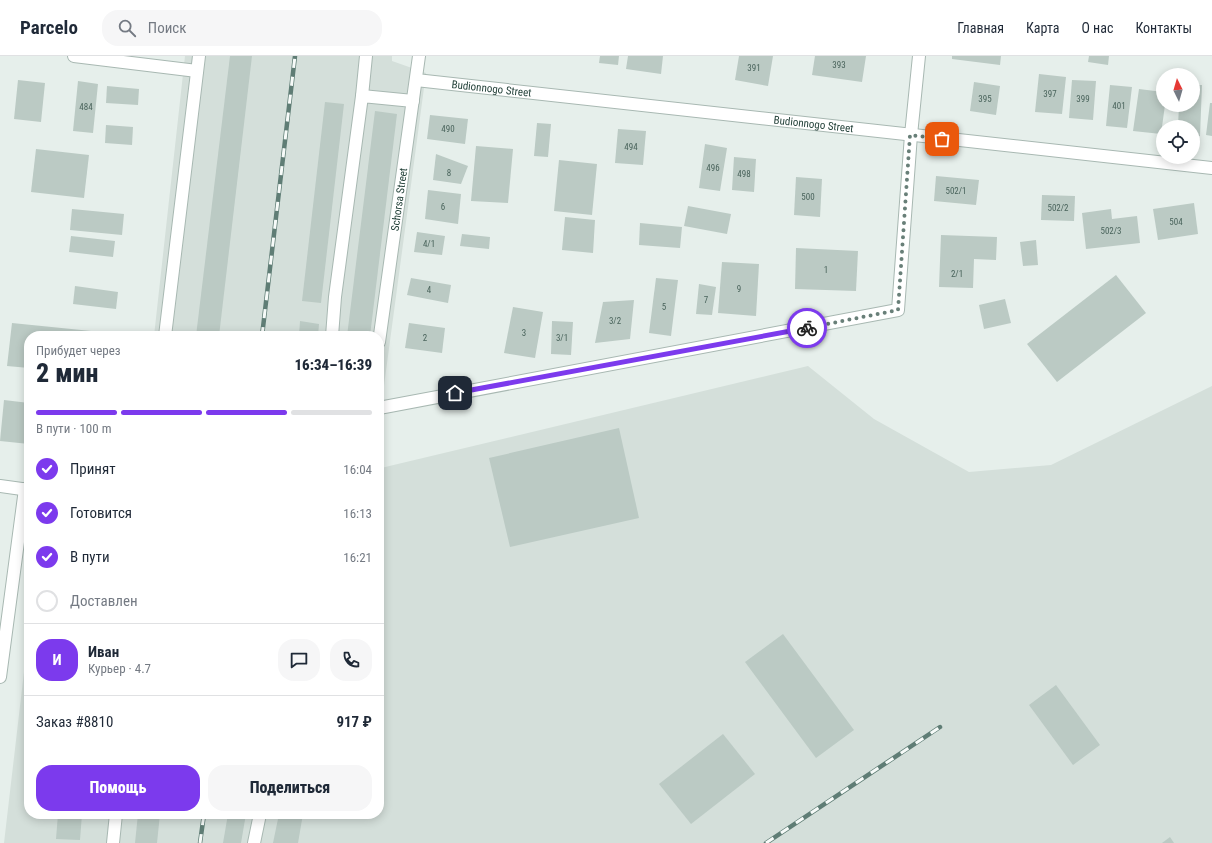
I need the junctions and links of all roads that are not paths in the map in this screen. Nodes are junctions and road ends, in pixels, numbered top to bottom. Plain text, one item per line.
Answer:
1 (74, 56) edge
2 (199, 56) edge
3 (366, 56) edge
4 (419, 56) edge
5 (919, 56) edge
6 (197, 71) junction
7 (416, 80) junction
8 (362, 96) junction
9 (413, 101) junction
10 (910, 135) junction
11 (1212, 168) edge
12 (166, 331) edge
13 (332, 331) edge
14 (381, 331) edge
15 (384, 407) edge
16 (0, 486) edge
17 (24, 490) edge
18 (24, 511) edge
19 (0, 677) edge
20 (115, 819) edge
21 (259, 819) edge
22 (113, 843) edge
23 (254, 843) edge

1 - 6 street
2 - 6 street
3 - 8 street
4 - 7 street, Schorsa Street
5 - 10 street
6 - 12 street
7 - 9 street, Schorsa Street
7 - 10 street, Budionnogo Street
8 - 9 street
8 - 13 street
9 - 14 street, Schorsa Street
10 - 11 street, Budionnogo Street
10 - 15 street
16 - 17 street
18 - 19 street
20 - 22 street
21 - 23 street

